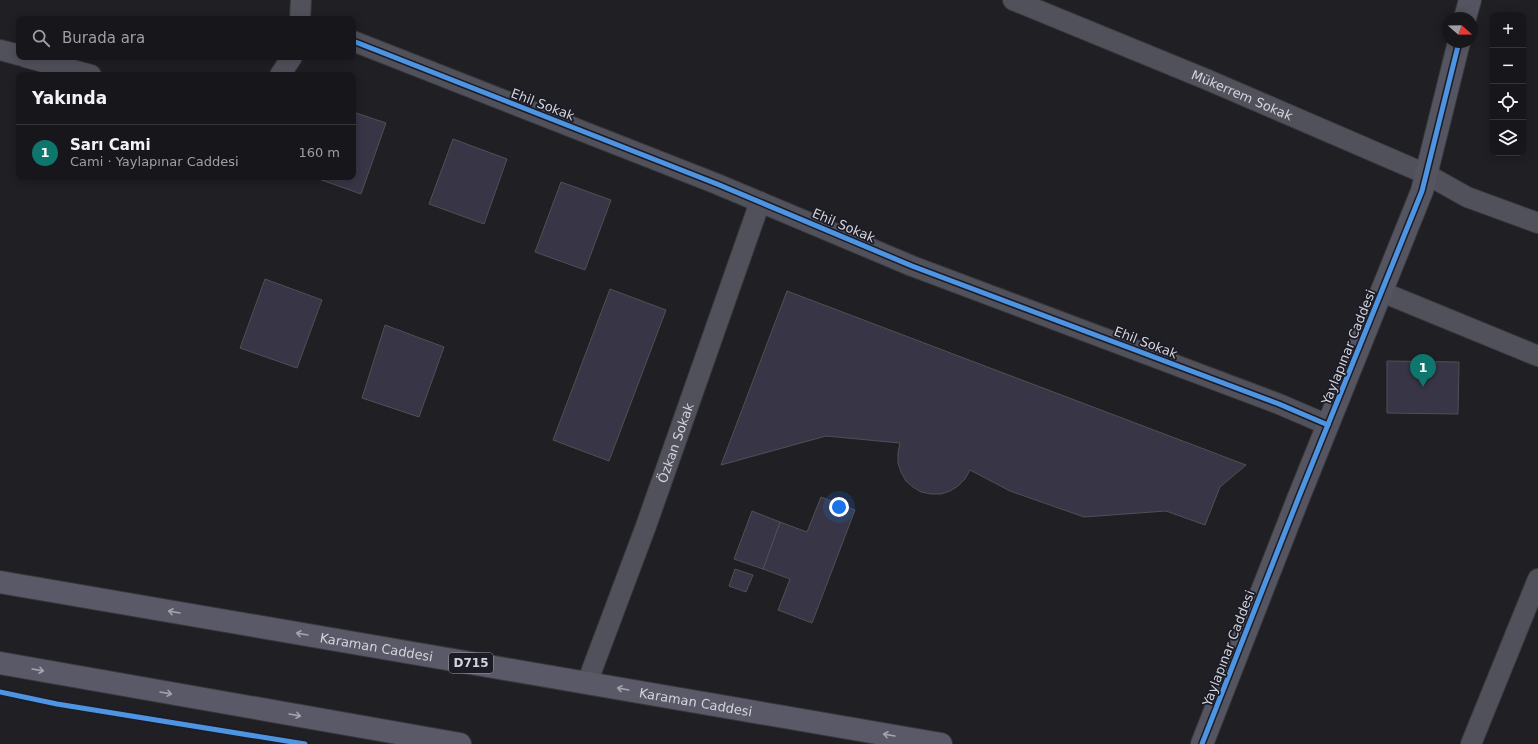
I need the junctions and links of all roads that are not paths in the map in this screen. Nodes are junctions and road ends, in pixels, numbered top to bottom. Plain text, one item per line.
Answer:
1 (301, 0) edge
2 (1013, 0) edge
3 (1470, 0) edge
4 (1467, 12) edge
5 (300, 16) edge
6 (356, 42) edge
7 (1458, 48) edge
8 (0, 50) edge
9 (16, 54) edge
10 (36, 60) edge
11 (290, 60) edge
12 (80, 72) edge
13 (282, 72) edge
14 (1426, 174) junction
15 (760, 202) junction
16 (1538, 223) edge
17 (1382, 292) junction
18 (1538, 356) edge
19 (1328, 425) junction
20 (1538, 579) edge
21 (0, 582) edge
22 (0, 663) edge
23 (587, 683) junction
24 (460, 744) edge
25 (941, 744) edge
26 (1202, 744) edge
27 (1471, 744) edge

1 - 5 street
2 - 14 street, Mükerrem Sokak
3 - 4 street
6 - 15 street, Ehil Sokak
7 - 14 street, Yaylapınar Caddesi
8 - 9 street
10 - 12 street
11 - 13 street
14 - 16 street, Mükerrem Sokak
14 - 17 street, Yaylapınar Caddesi
15 - 19 street, Ehil Sokak
15 - 23 street, Özkan Sokak
17 - 18 street
17 - 19 street, Yaylapınar Caddesi
19 - 26 street, Yaylapınar Caddesi
20 - 27 street
23 -> 21 highway, Karaman Caddesi / D715
22 -> 24 highway
25 -> 23 highway, Karaman Caddesi / D715

